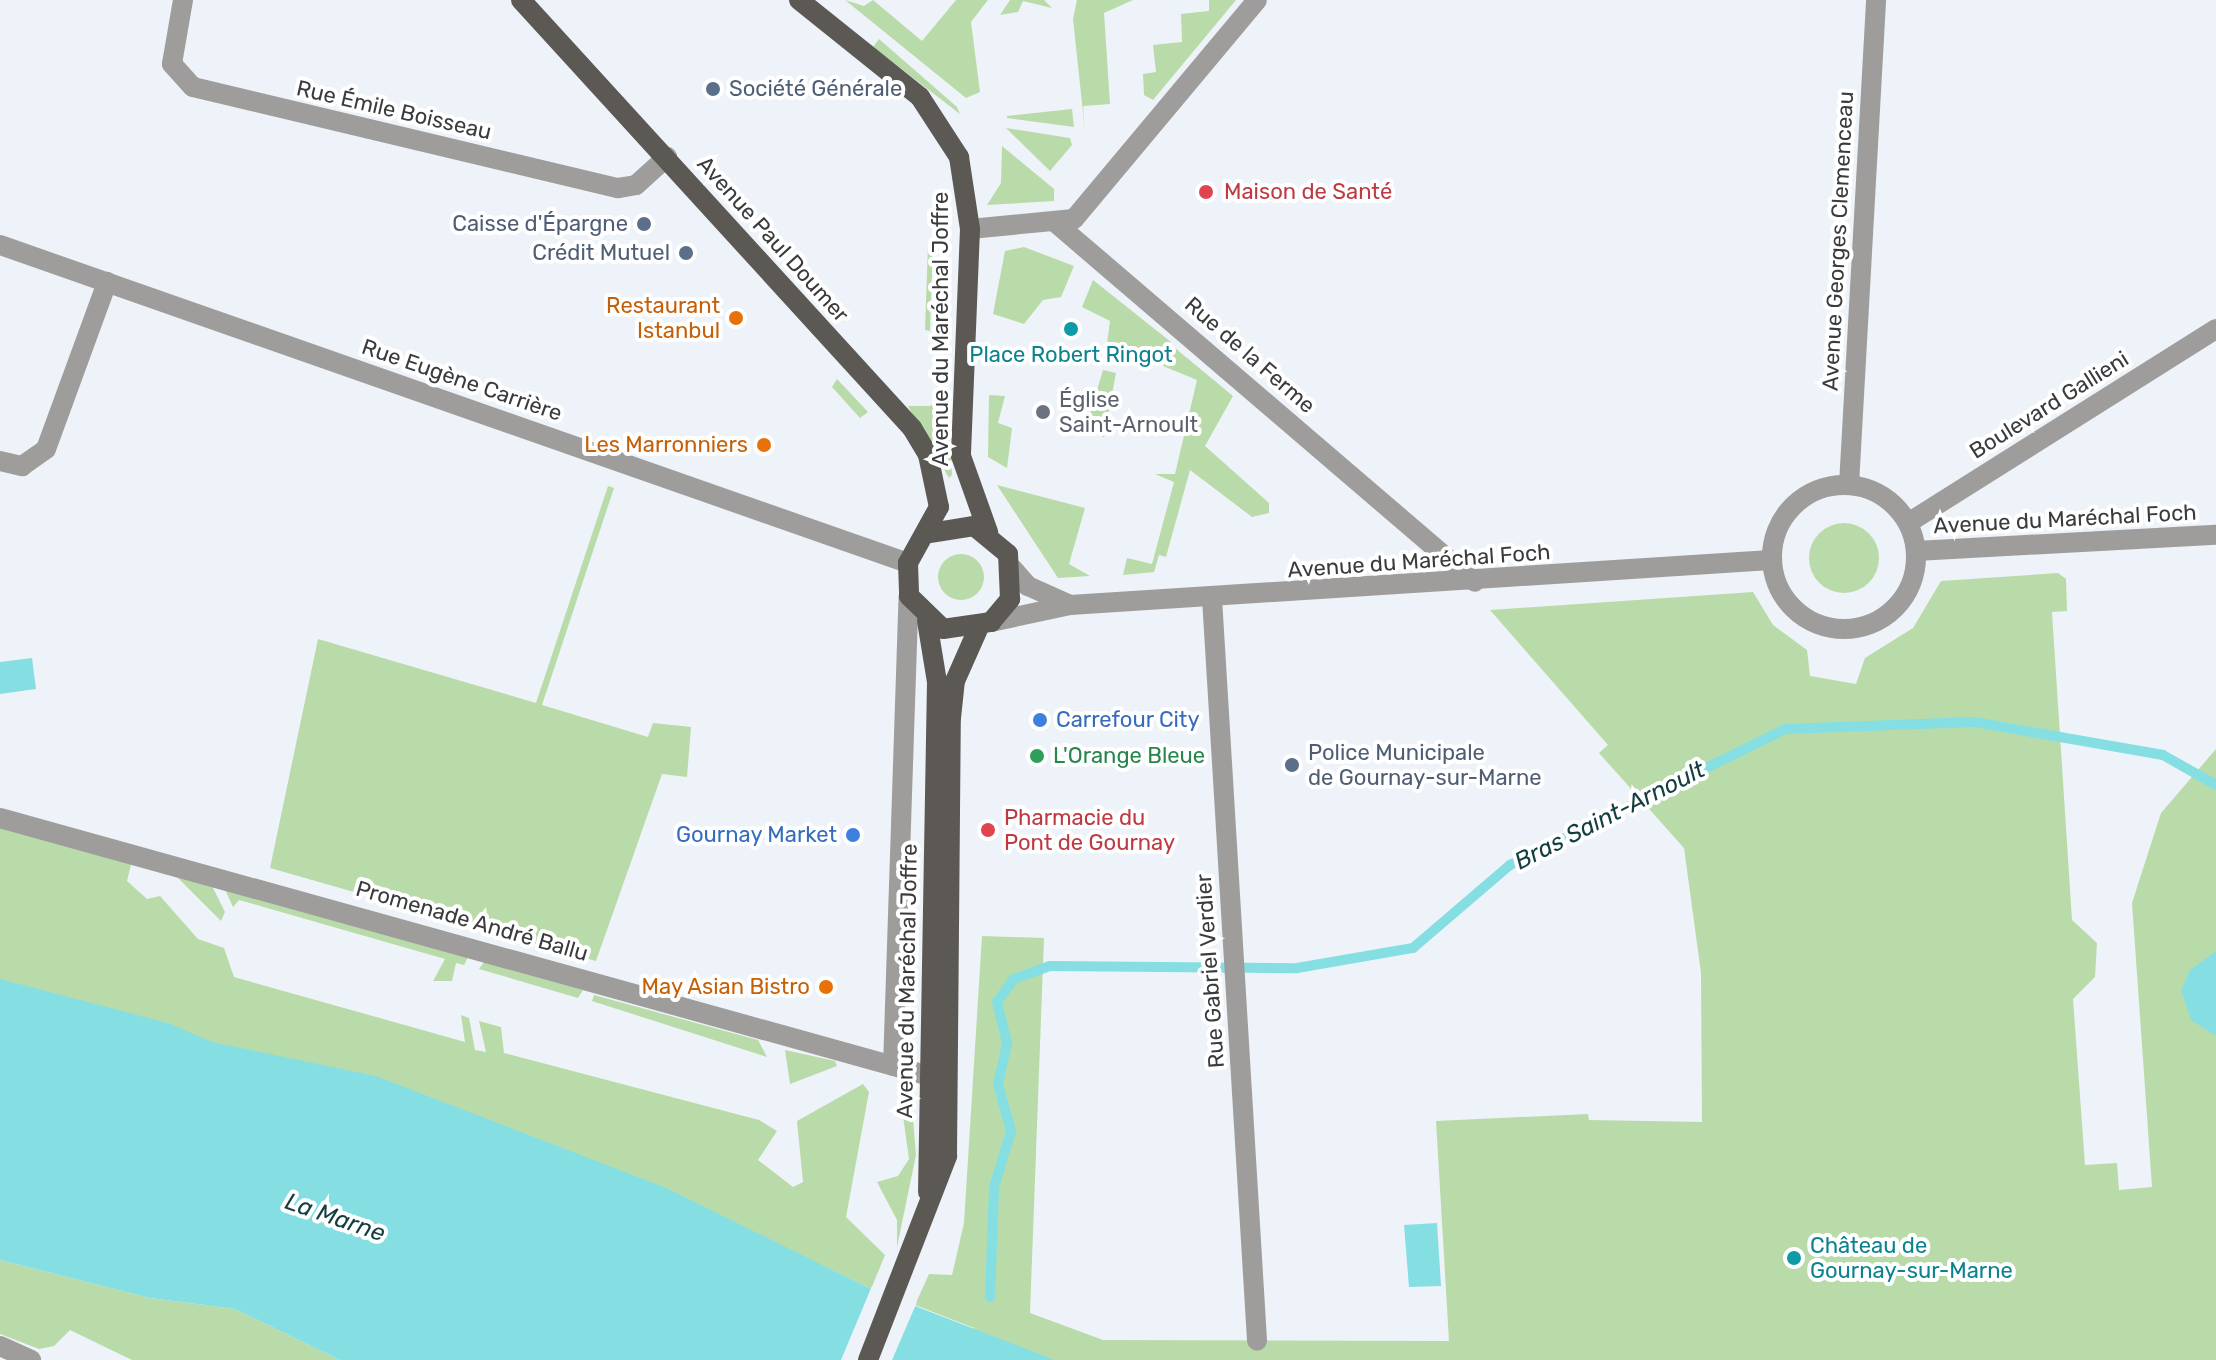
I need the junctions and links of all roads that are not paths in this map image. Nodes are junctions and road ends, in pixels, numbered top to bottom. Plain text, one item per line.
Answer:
1 (183, 0) edge
2 (521, 0) edge
3 (799, 0) edge
4 (1257, 0) edge
5 (1876, 0) edge
6 (667, 157) junction
7 (1057, 224) junction
8 (970, 229) junction
9 (0, 245) edge
10 (107, 282) junction
11 (2216, 329) edge
12 (0, 461) edge
13 (1849, 485) junction
14 (1908, 523) junction
15 (988, 532) junction
16 (930, 533) junction
17 (2216, 535) edge
18 (1916, 551) junction
19 (1771, 560) junction
20 (908, 563) junction
21 (1013, 569) junction
22 (1475, 582) junction
23 (909, 596) junction
24 (1212, 598) junction
25 (1070, 605) junction
26 (927, 621) junction
27 (984, 626) junction
28 (0, 818) edge
29 (893, 1066) junction
30 (930, 1076) junction
31 (928, 1200) junction
32 (1257, 1341) dead end
33 (0, 1346) edge
34 (31, 1360) edge
35 (868, 1360) edge

1 - 6 street, Rue Émile Boisseau
2 - 6 main road, Avenue Paul Doumer
3 - 8 main road, Avenue du Maréchal Joffre
4 - 7 street
5 - 13 street, Avenue Georges Clemenceau
6 - 16 main road, Avenue Paul Doumer
7 - 8 street
7 - 22 street, Rue de la Ferme
8 - 15 main road, Avenue du Maréchal Joffre
9 - 10 street, Rue Eugène Carrière
10 - 12 street
10 - 20 street, Rue Eugène Carrière
11 - 14 street, Boulevard Gallieni
13 - 14 street
13 - 19 street
14 - 18 street
15 - 16 main road
15 - 21 main road, Avenue du Maréchal Joffre
16 - 20 main road
17 - 18 street, Avenue du Maréchal Foch
18 - 19 street
19 - 22 street, Avenue du Maréchal Foch
20 - 23 main road, Avenue du Maréchal Joffre
21 - 25 street, Avenue du Maréchal Foch
21 - 27 main road, Avenue du Maréchal Joffre
22 - 24 street, Avenue du Maréchal Foch
23 - 26 main road, Avenue du Maréchal Joffre
23 - 29 street, Avenue du Maréchal Joffre
24 - 25 street, Avenue du Maréchal Foch
24 - 32 street, Rue Gabriel Verdier
25 - 27 street, Avenue du Maréchal Foch
26 - 27 main road
26 - 30 main road, Avenue du Maréchal Joffre
27 - 31 main road, Avenue du Maréchal Joffre
28 - 29 street, Promenade André Ballu
29 - 30 street, Promenade André Ballu
30 - 31 main road, Avenue du Maréchal Joffre
31 - 35 main road, Avenue du Maréchal Joffre
33 - 34 street

